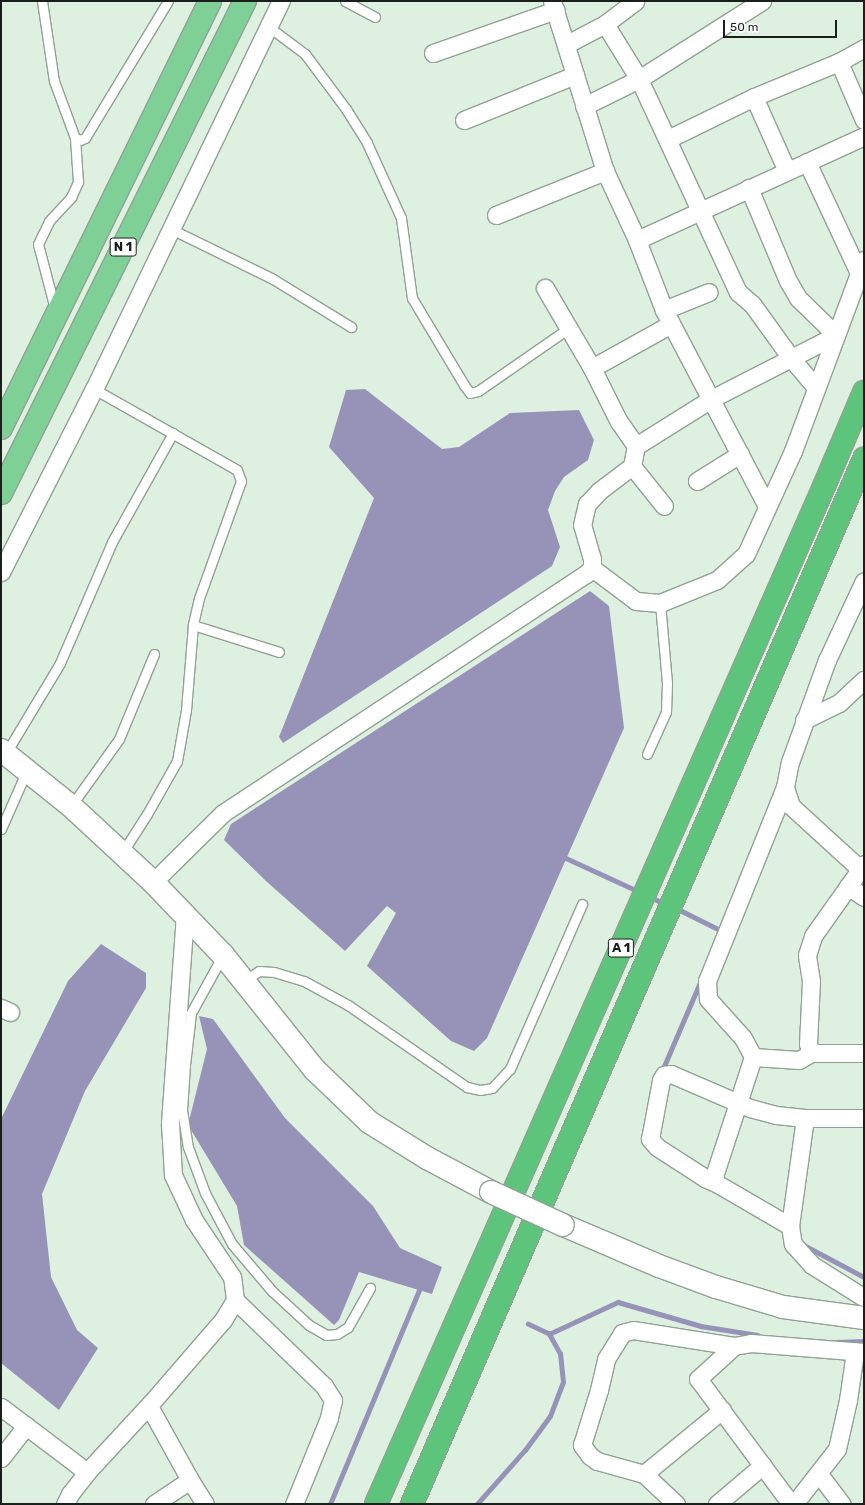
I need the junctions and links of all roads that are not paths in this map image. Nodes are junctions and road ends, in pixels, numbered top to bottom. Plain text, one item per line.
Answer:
1 (42, 1) edge
2 (168, 1) edge
3 (210, 1) edge
4 (245, 1) edge
5 (281, 1) edge
6 (345, 1) edge
7 (635, 1) edge
8 (762, 1) edge
9 (554, 5) edge
10 (375, 17) dead end
11 (605, 24) junction
12 (268, 27) junction
13 (567, 44) junction
14 (864, 48) edge
15 (433, 53) dead end
16 (839, 62) junction
17 (575, 74) junction
18 (639, 79) junction
19 (754, 97) junction
20 (584, 106) junction
21 (464, 120) dead end
22 (864, 120) edge
23 (864, 136) edge
24 (75, 138) junction
25 (668, 139) junction
26 (807, 162) junction
27 (605, 171) junction
28 (787, 171) junction
29 (749, 188) junction
30 (700, 210) junction
31 (496, 215) dead end
32 (171, 229) junction
33 (637, 240) junction
34 (862, 267) edge
35 (545, 288) dead end
36 (709, 292) dead end
37 (56, 315) junction
38 (668, 317) junction
39 (351, 327) dead end
40 (569, 328) junction
41 (836, 336) junction
42 (791, 358) junction
43 (592, 368) junction
44 (816, 388) junction
45 (94, 389) junction
46 (864, 392) edge
47 (710, 399) junction
48 (1, 428) edge
49 (173, 434) junction
50 (636, 446) junction
51 (740, 454) junction
52 (864, 459) edge
53 (632, 466) junction
54 (697, 481) dead end
55 (1, 493) edge
56 (664, 506) dead end
57 (767, 506) junction
58 (592, 568) junction
59 (1, 572) edge
60 (864, 581) edge
61 (660, 603) junction
62 (858, 612) edge
63 (193, 625) junction
64 (279, 652) dead end
65 (154, 654) dead end
66 (864, 680) edge
67 (804, 720) junction
68 (3, 751) edge
69 (647, 754) dead end
70 (27, 770) junction
71 (785, 787) junction
72 (71, 806) junction
73 (1, 828) edge
74 (122, 854) junction
75 (862, 866) edge
76 (153, 882) junction
77 (848, 886) junction
78 (864, 898) edge
79 (582, 904) dead end
80 (185, 915) junction
81 (223, 955) junction
82 (244, 981) junction
83 (810, 1053) junction
84 (864, 1053) edge
85 (753, 1057) junction
86 (737, 1102) junction
87 (805, 1118) junction
88 (864, 1118) edge
89 (716, 1183) junction
90 (790, 1226) junction
91 (370, 1288) dead end
92 (235, 1300) junction
93 (863, 1306) edge
94 (734, 1346) junction
95 (859, 1352) edge
96 (1, 1406) edge
97 (149, 1406) junction
98 (722, 1410) junction
99 (26, 1426) junction
100 (1, 1458) edge
101 (763, 1465) junction
102 (87, 1472) junction
103 (644, 1474) junction
104 (819, 1474) junction
105 (190, 1480) junction
106 (65, 1504) edge
107 (154, 1504) edge
108 (205, 1504) edge
109 (294, 1504) edge
110 (376, 1504) edge
111 (412, 1504) edge
112 (676, 1504) edge
113 (717, 1504) edge
114 (793, 1504) edge
115 (842, 1504) edge

1 - 24 lane
2 - 24 lane
3 - 37 highway, N 1
4 - 55 highway, N 1
5 - 12 street
6 - 10 lane
7 - 11 street
8 - 18 street
9 - 13 street
9 - 15 street
11 - 13 street
11 - 18 street
12 - 32 street
12 - 40 lane
13 - 17 street
14 - 16 street
16 - 19 street
16 - 22 street
17 - 20 street
17 - 21 street
18 - 20 street
18 - 25 street
19 - 25 street
19 - 28 street
20 - 27 street
23 - 26 street
24 - 37 lane
25 - 30 street
26 - 28 street
26 - 34 street
27 - 31 street
27 - 33 street
28 - 29 street
29 - 30 street
29 - 41 street
30 - 33 street
30 - 42 street
32 - 39 lane
32 - 45 street
33 - 38 street
34 - 41 street
35 - 40 street
36 - 38 street
37 - 48 highway, N 1
38 - 43 street
38 - 47 street
40 - 43 street
41 - 42 street
41 - 44 street
42 - 44 street
42 - 47 street
43 - 50 street
44 - 57 street
45 - 49 lane
45 - 59 street
46 - 110 highway, A 1
47 - 50 street
47 - 51 street
49 - 63 lane
49 - 68 lane
50 - 53 street
51 - 54 street
51 - 57 street
52 - 111 highway, A 1
53 - 56 street
53 - 58 street
57 - 61 street
58 - 61 street
58 - 76 street
60 - 62 street
61 - 69 lane
62 - 67 street
63 - 64 lane
63 - 74 lane
65 - 72 lane
66 - 67 street
67 - 71 street
68 - 70 street
70 - 72 street
70 - 73 lane
71 - 75 street
71 - 85 street
72 - 74 street
74 - 76 street
75 - 77 street
76 - 80 street
77 - 78 street
77 - 83 street
79 - 82 lane
80 - 81 street
80 - 92 street
81 - 82 street
81 - 91 lane
82 - 93 street, bridge
83 - 84 street
83 - 85 street
85 - 86 street
86 - 87 street
86 - 89 street
86 - 89 street
87 - 88 street
87 - 90 street
89 - 90 street
90 - 93 street
92 - 97 street
92 - 109 street
94 - 95 street
94 - 98 street
94 - 103 street
95 - 104 street
96 - 99 street
97 - 102 street
97 - 105 street
98 - 101 street
98 - 103 street
99 - 100 street
99 - 102 street
101 - 113 street
101 - 114 street
102 - 106 street
103 - 112 street
104 - 114 street
104 - 115 street
105 - 107 street
105 - 108 street

